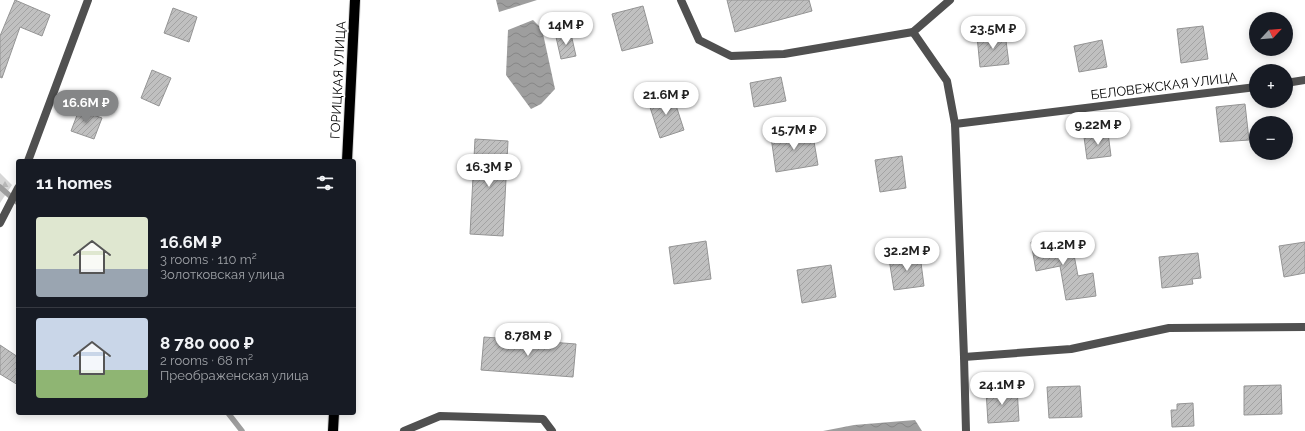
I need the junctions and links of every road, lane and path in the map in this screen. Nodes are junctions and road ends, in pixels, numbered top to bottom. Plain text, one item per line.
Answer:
1 (88, 0) edge
2 (355, 0) edge
3 (681, 0) edge
4 (950, 0) edge
5 (913, 32) junction
6 (1305, 80) edge
7 (1293, 82) edge
8 (1249, 87) edge
9 (955, 124) junction
10 (29, 159) edge
11 (347, 159) edge
12 (16, 192) edge
13 (2, 216) edge
14 (1305, 327) edge
15 (964, 356) junction
16 (334, 415) edge
17 (333, 431) edge
18 (404, 431) edge
19 (552, 431) edge
20 (966, 431) edge

1 - 10 street
2 - 11 main road, ГОРИЦКАЯ УЛИЦА
3 - 5 street
4 - 5 street
5 - 9 street
6 - 7 street
8 - 9 street, БЕЛОВЕЖСКАЯ УЛИЦА
9 - 15 street
12 - 13 street
14 - 15 street
15 - 20 street
16 - 17 main road
18 - 19 street

